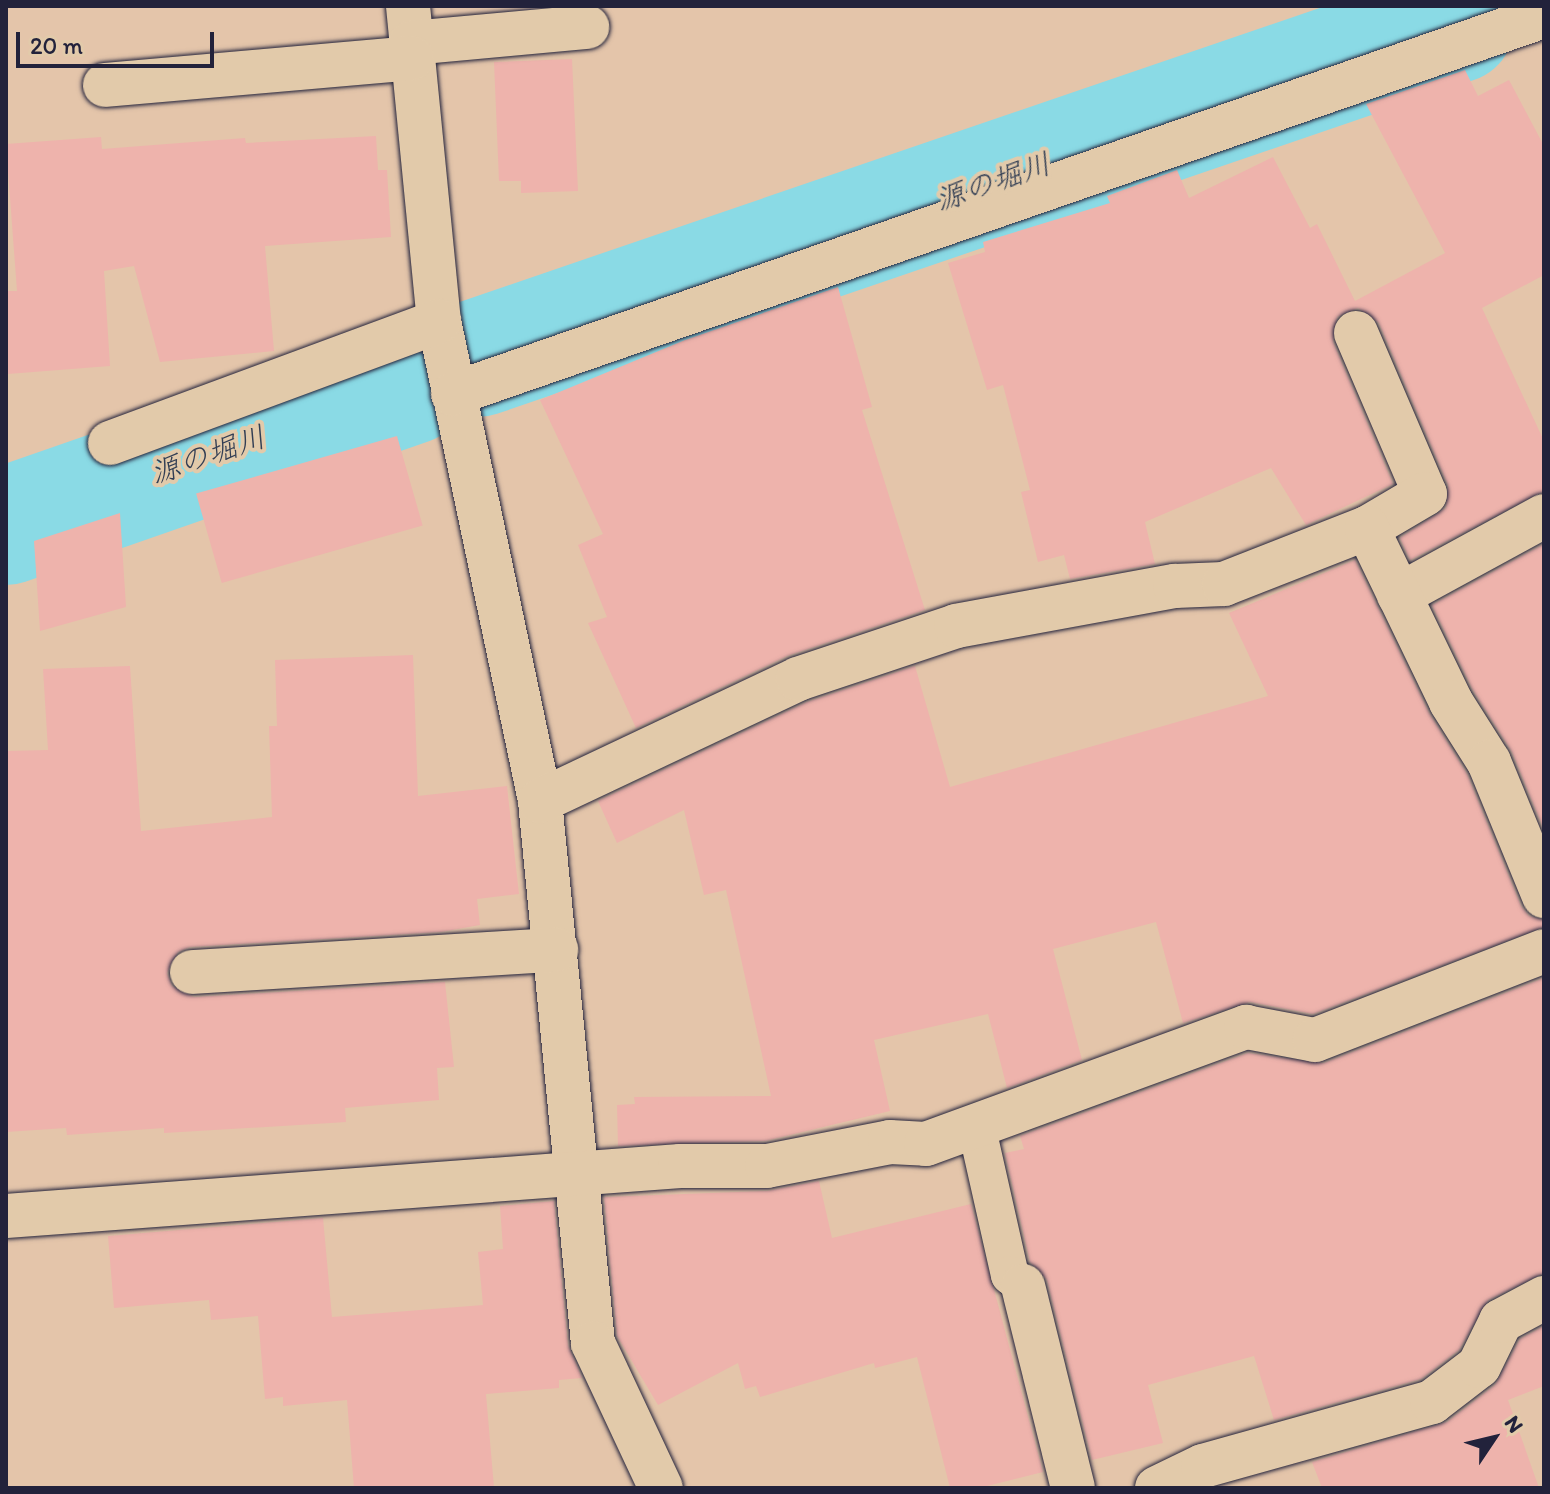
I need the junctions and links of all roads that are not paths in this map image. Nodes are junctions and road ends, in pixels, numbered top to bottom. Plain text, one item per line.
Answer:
1 (1544, 16) edge
2 (587, 27) dead end
3 (410, 36) edge
4 (105, 85) dead end
5 (439, 321) junction
6 (1356, 333) dead end
7 (453, 394) junction
8 (110, 443) dead end
9 (1544, 516) edge
10 (1367, 528) junction
11 (1399, 595) junction
12 (540, 801) junction
13 (1544, 896) edge
14 (556, 950) junction
15 (1544, 951) edge
16 (192, 972) dead end
17 (977, 1129) junction
18 (580, 1176) junction
19 (6, 1216) edge
20 (1023, 1286) joint
21 (1544, 1298) edge
22 (1249, 1472) edge
23 (661, 1488) edge
24 (1073, 1488) edge
25 (1157, 1488) edge

1 - 7 street
2 - 3 street
3 - 4 street
3 - 5 street
5 - 7 street
5 - 8 street
6 - 10 street
7 - 12 street
9 - 11 street
10 - 11 street
10 - 12 street
11 - 13 street
12 - 14 street
14 - 16 street
14 - 18 street
15 - 17 street
17 - 18 street
17 - 20 lane
18 - 19 street
18 - 23 street
20 - 24 street
21 - 22 street
22 - 25 street

